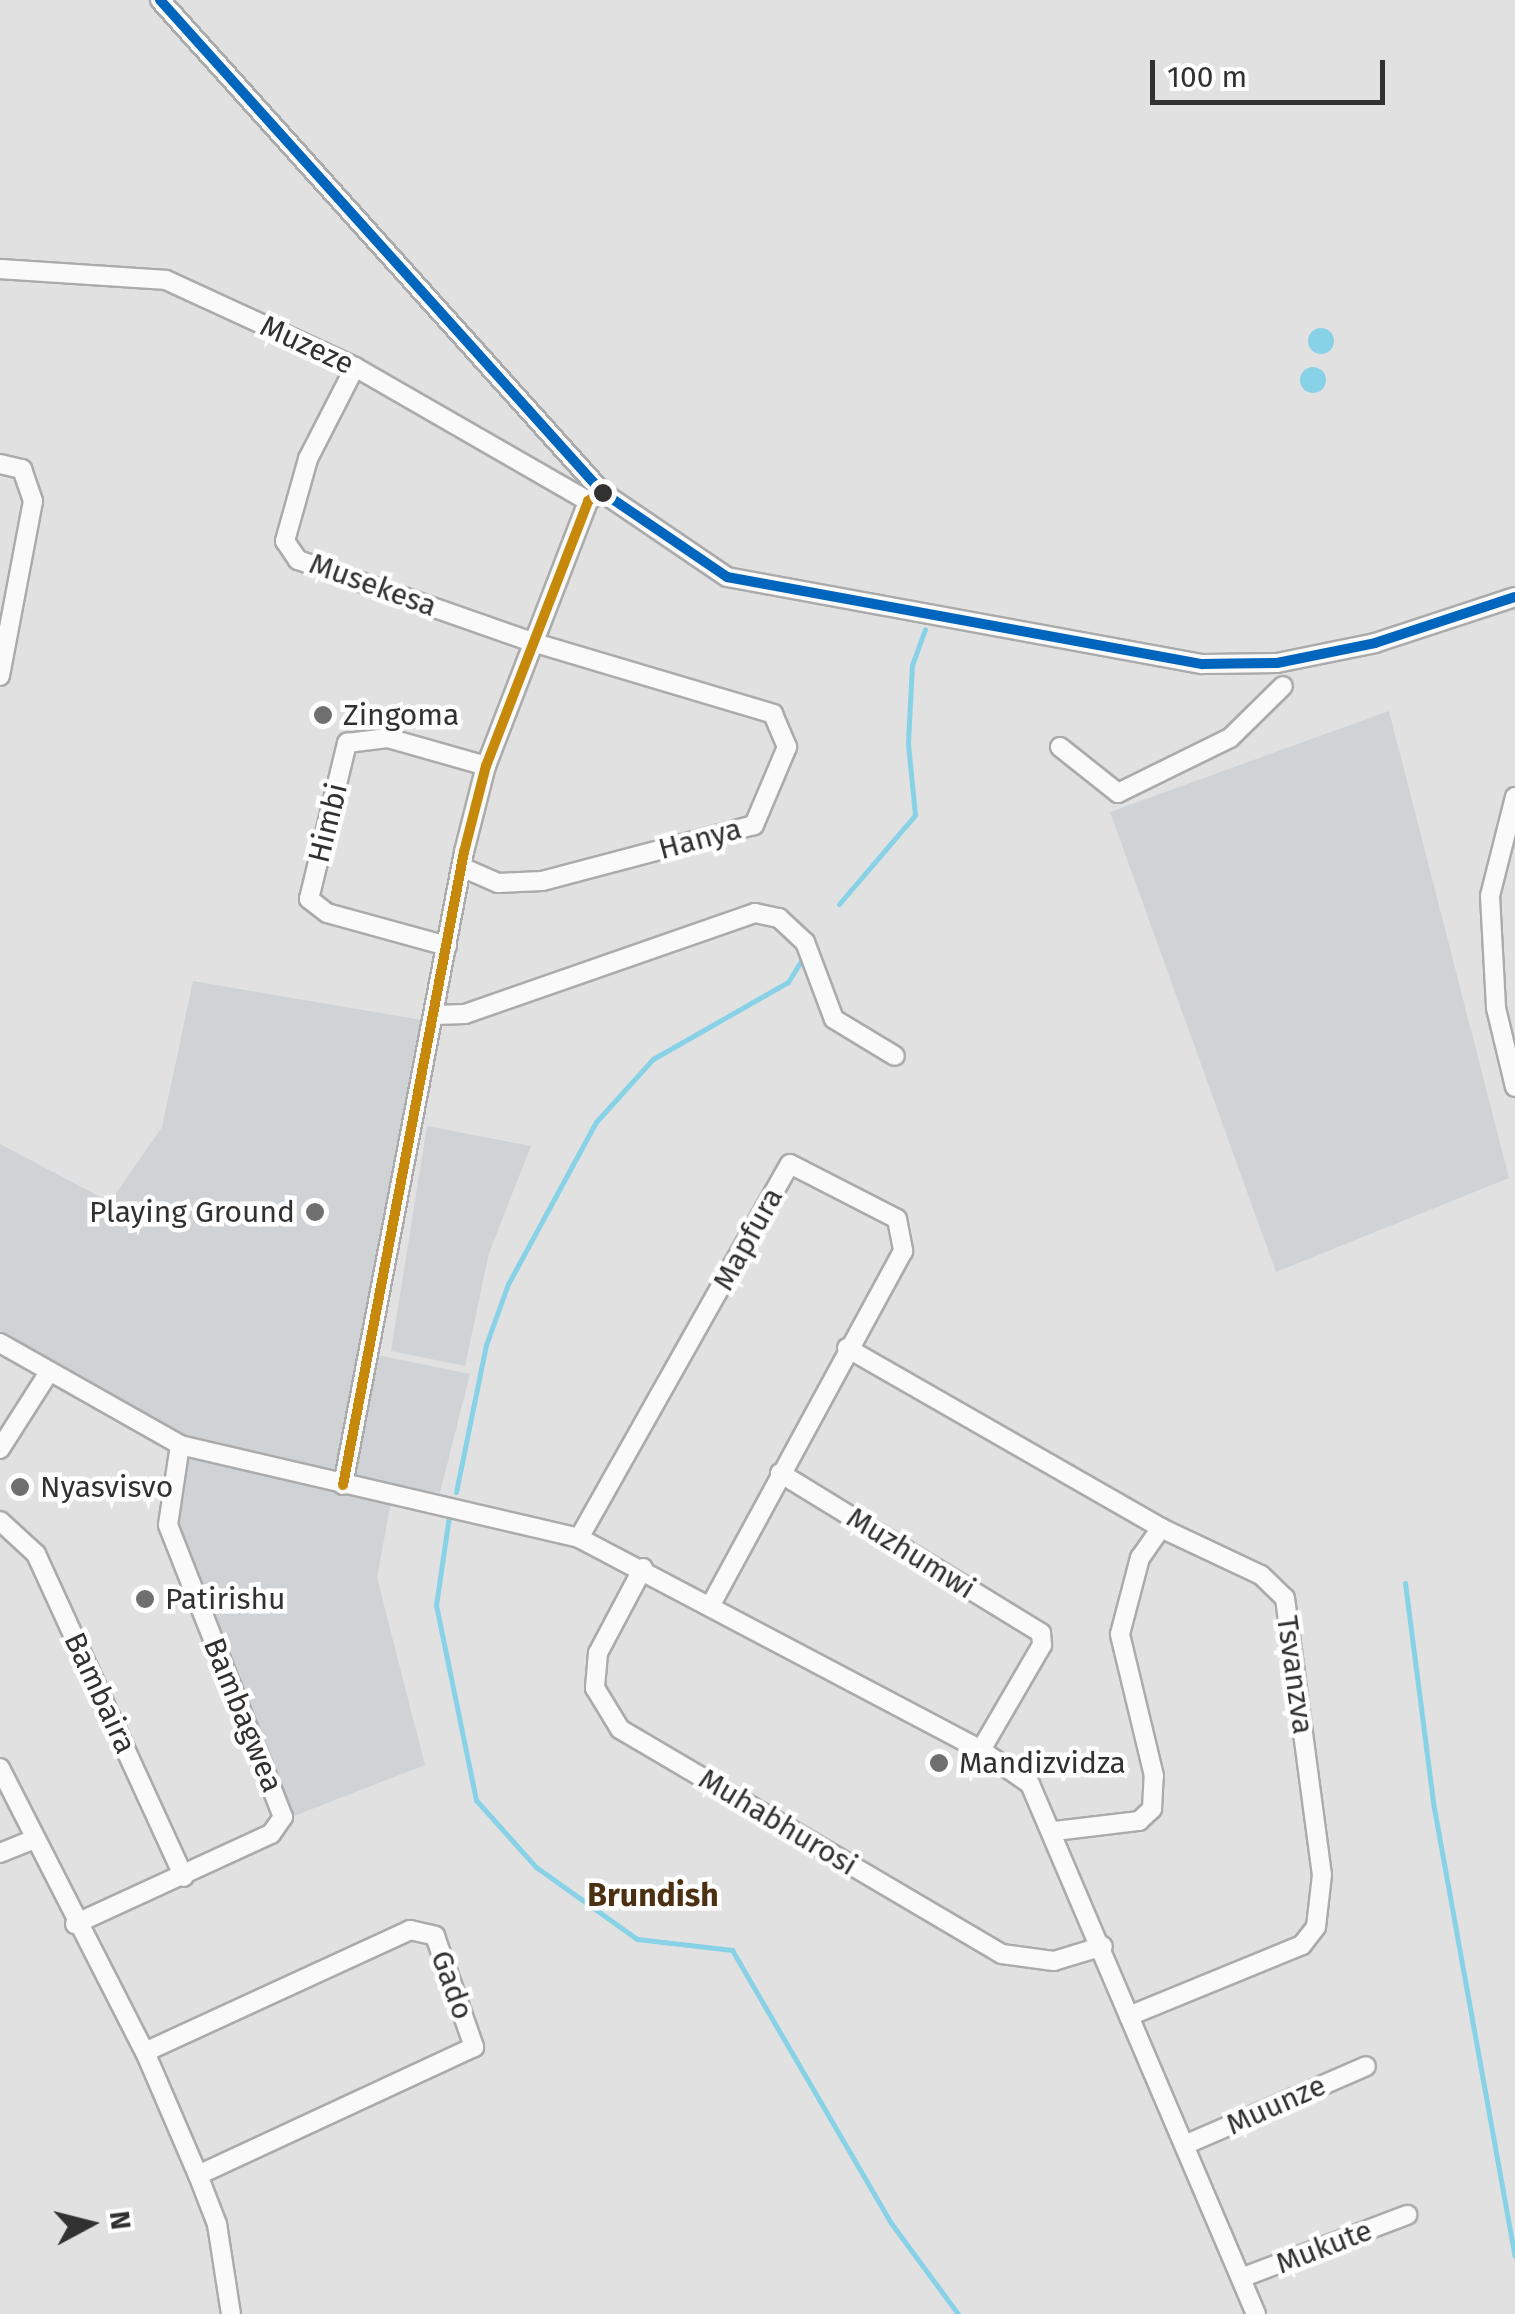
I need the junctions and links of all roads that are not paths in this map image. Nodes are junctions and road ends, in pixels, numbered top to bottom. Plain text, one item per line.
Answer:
1 (160, 0) edge
2 (0, 270) edge
3 (355, 367) junction
4 (0, 464) edge
5 (595, 496) junction
6 (1515, 596) edge
7 (532, 642) junction
8 (0, 676) edge
9 (1283, 686) dead end
10 (1060, 747) dead end
11 (486, 766) junction
12 (1515, 797) edge
13 (1508, 849) edge
14 (462, 867) junction
15 (447, 946) junction
16 (1515, 1004) edge
17 (1496, 1008) junction
18 (435, 1015) junction
19 (895, 1056) dead end
20 (1515, 1087) edge
21 (0, 1343) edge
22 (847, 1348) junction
23 (49, 1372) junction
24 (180, 1445) junction
25 (0, 1449) edge
26 (780, 1473) junction
27 (343, 1485) junction
28 (0, 1521) edge
29 (1162, 1528) junction
30 (579, 1538) junction
31 (643, 1568) junction
32 (710, 1606) junction
33 (980, 1750) junction
34 (0, 1768) edge
35 (1055, 1831) junction
36 (34, 1840) junction
37 (0, 1853) edge
38 (184, 1878) junction
39 (75, 1924) junction
40 (1103, 1946) junction
41 (1128, 2016) junction
42 (145, 2052) junction
43 (1366, 2066) dead end
44 (1187, 2144) junction
45 (198, 2175) junction
46 (1408, 2215) dead end
47 (1241, 2278) junction
48 (231, 2314) edge
49 (1256, 2314) edge

1 - 5 street
2 - 3 street, Muzeze
3 - 5 street, Muzeze
3 - 7 street, Musekesa
4 - 8 street
5 - 6 street
5 - 7 street
7 - 11 street
7 - 14 street, Hanya
9 - 10 street
11 - 14 street
11 - 15 street, Himbi
12 - 13 street
13 - 17 street
14 - 15 street
15 - 18 street
16 - 17 street
17 - 20 street
18 - 19 street
18 - 27 street
21 - 23 street
22 - 26 street, Mapfura
22 - 29 street, Tsvanzva
22 - 30 street, Mapfura
23 - 24 street
23 - 25 street
24 - 27 street
24 - 38 street, Bambagwea
26 - 32 street, Mapfura
26 - 33 street, Muzhumwi
27 - 30 street
28 - 38 street, Bambaira
29 - 35 street
29 - 41 street, Tsvanzva
30 - 31 street
31 - 32 street
31 - 40 street, Muhabhurosi
32 - 33 street
33 - 35 street
34 - 36 street
35 - 40 street
36 - 37 street
36 - 39 street
38 - 39 street, Bambagwea
39 - 42 street
40 - 41 street
41 - 44 street
42 - 45 street
42 - 45 street, Gado
43 - 44 street, Muunze
44 - 47 street
45 - 48 street
46 - 47 street, Mukute
47 - 49 street

